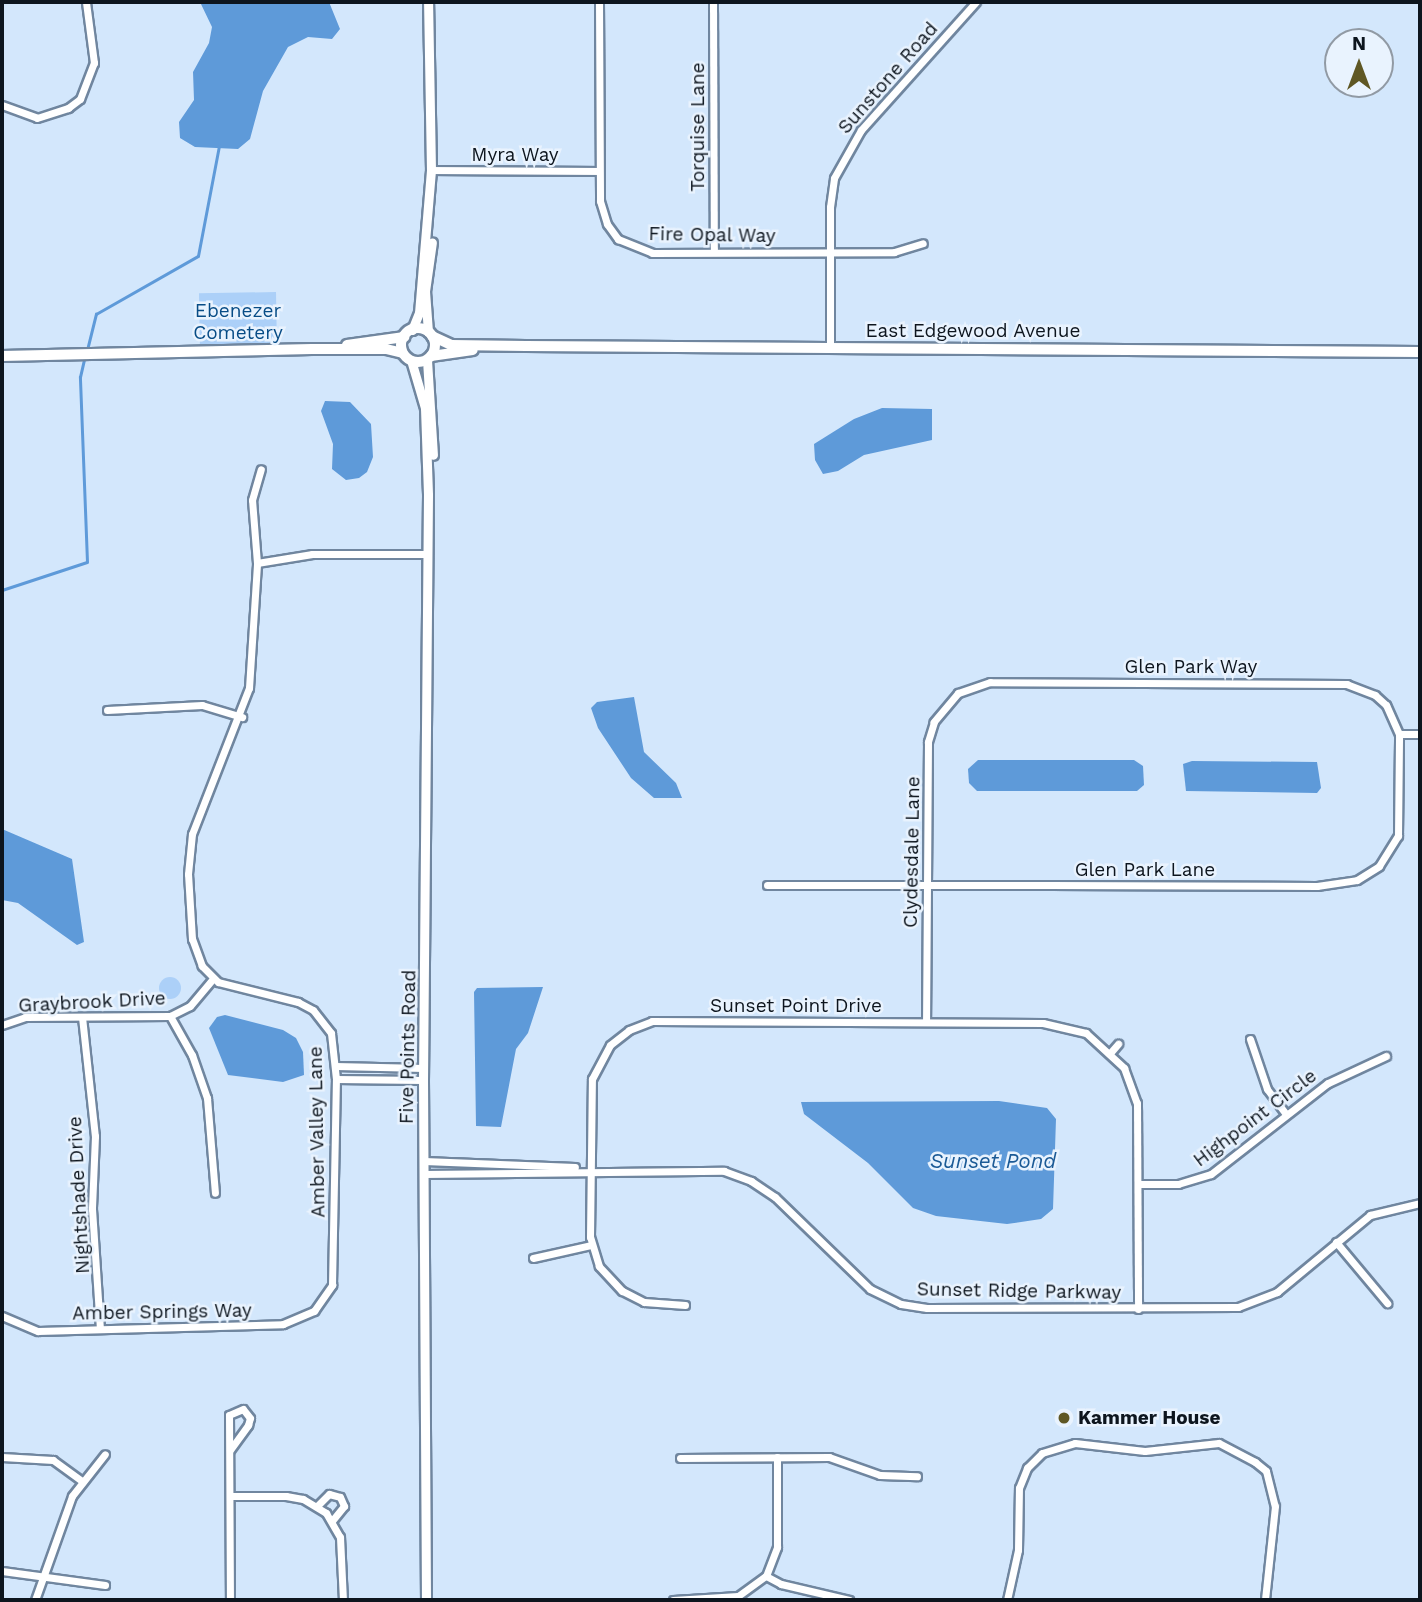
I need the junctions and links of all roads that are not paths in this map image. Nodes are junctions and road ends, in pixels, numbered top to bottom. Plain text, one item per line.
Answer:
1 (86, 2) edge
2 (428, 2) edge
3 (599, 2) edge
4 (713, 2) edge
5 (976, 2) edge
6 (2, 105) edge
7 (431, 170) junction
8 (599, 171) junction
9 (923, 243) dead end
10 (714, 252) junction
11 (830, 253) junction
12 (408, 333) junction
13 (430, 334) junction
14 (526, 346) junction
15 (830, 348) junction
16 (312, 349) junction
17 (1420, 352) edge
18 (2, 356) edge
19 (407, 357) junction
20 (429, 358) junction
21 (261, 469) dead end
22 (428, 495) junction
23 (428, 554) junction
24 (257, 563) junction
25 (958, 693) joint
26 (107, 710) dead end
27 (242, 717) junction
28 (1399, 734) junction
29 (1420, 734) edge
30 (767, 885) dead end
31 (927, 885) junction
32 (213, 979) junction
33 (170, 1016) junction
34 (82, 1017) junction
35 (926, 1022) junction
36 (2, 1025) edge
37 (1250, 1039) dead end
38 (1118, 1044) dead end
39 (1111, 1052) junction
40 (1386, 1056) dead end
41 (335, 1066) junction
42 (424, 1068) junction
43 (335, 1079) junction
44 (423, 1080) junction
45 (1285, 1113) junction
46 (424, 1161) junction
47 (590, 1169) junction
48 (424, 1174) junction
49 (1138, 1184) junction
50 (215, 1193) dead end
51 (1420, 1203) edge
52 (1336, 1242) junction
53 (591, 1245) junction
54 (533, 1258) dead end
55 (1387, 1303) dead end
56 (320, 1305) joint
57 (685, 1305) dead end
58 (1138, 1309) junction
59 (2, 1316) edge
60 (100, 1329) junction
61 (230, 1450) junction
62 (105, 1454) dead end
63 (2, 1457) edge
64 (777, 1457) junction
65 (680, 1458) dead end
66 (917, 1476) dead end
67 (81, 1480) junction
68 (230, 1496) junction
69 (317, 1506) junction
70 (332, 1521) junction
71 (2, 1571) edge
72 (766, 1576) junction
73 (43, 1577) junction
74 (106, 1585) dead end
75 (35, 1600) edge
76 (230, 1600) edge
77 (343, 1600) edge
78 (426, 1600) edge
79 (673, 1600) edge
80 (849, 1600) edge
81 (1007, 1600) edge
82 (1265, 1600) edge

1 - 6 street
2 - 7 street
3 - 8 street, Fire Opal Way
4 - 10 street, Torquise Lane
5 - 11 street, Sunstone Road
7 - 8 street, Myra Way
7 - 12 street
7 - 13 street
8 - 10 street, Fire Opal Way
9 - 11 street, Fire Opal Way
10 - 11 street, Fire Opal Way
11 - 15 street, Sunstone Road
12 - 13 main road, East Edgewood Avenue
12 - 16 main road
12 - 19 main road
13 - 14 main road, East Edgewood Avenue
13 - 20 main road
14 - 15 main road, East Edgewood Avenue
14 - 20 main road, East Edgewood Avenue
15 - 17 main road, East Edgewood Avenue
16 - 18 main road
16 - 19 main road
19 - 20 main road, East Edgewood Avenue
19 - 22 street
20 - 22 street
21 - 24 street
22 - 23 street, Five Points Road
23 - 24 street
23 - 42 street, Five Points Road
24 - 27 street
25 - 28 street, Glen Park Way
25 - 31 street, Clydesdale Lane
26 - 27 street
27 - 32 street
28 - 29 street
28 - 31 street, Glen Park Lane
30 - 31 street, Glen Park Lane
31 - 35 street, Clydesdale Lane
32 - 33 street, Graybrook Drive
32 - 41 street, Amber Valley Lane
33 - 34 street, Graybrook Drive
33 - 50 street
34 - 36 street, Graybrook Drive
34 - 60 street, Nightshade Drive
35 - 39 street, Sunset Point Drive
35 - 47 street, Sunset Point Drive
37 - 45 street
38 - 39 street
39 - 49 street
40 - 45 street, Highpoint Circle
41 - 42 street
41 - 43 street, Amber Valley Lane
42 - 44 street, Five Points Road
43 - 44 street
43 - 56 street, Amber Valley Lane
44 - 46 street, Five Points Road
45 - 49 street, Highpoint Circle
46 - 47 street, Sunset Ridge Parkway
46 - 48 street, Five Points Road
47 - 48 street, Sunset Ridge Parkway
47 - 53 street, Sunset Point Drive
47 - 58 street, Sunset Ridge Parkway
48 - 78 street, Five Points Road
49 - 58 street
51 - 52 street, Sunset Ridge Parkway
52 - 55 street
52 - 58 street, Sunset Ridge Parkway
53 - 54 street
53 - 57 street
56 - 60 street, Amber Springs Way
59 - 60 street, Amber Springs Way
61 - 61 street
61 - 68 street
62 - 67 street
63 - 67 street
64 - 65 street
64 - 66 street
64 - 72 street
67 - 73 street
68 - 69 street
68 - 76 street
69 - 70 street
69 - 70 street
70 - 77 street
71 - 73 street
72 - 79 street
72 - 80 street
73 - 74 street
73 - 75 street
81 - 82 street

